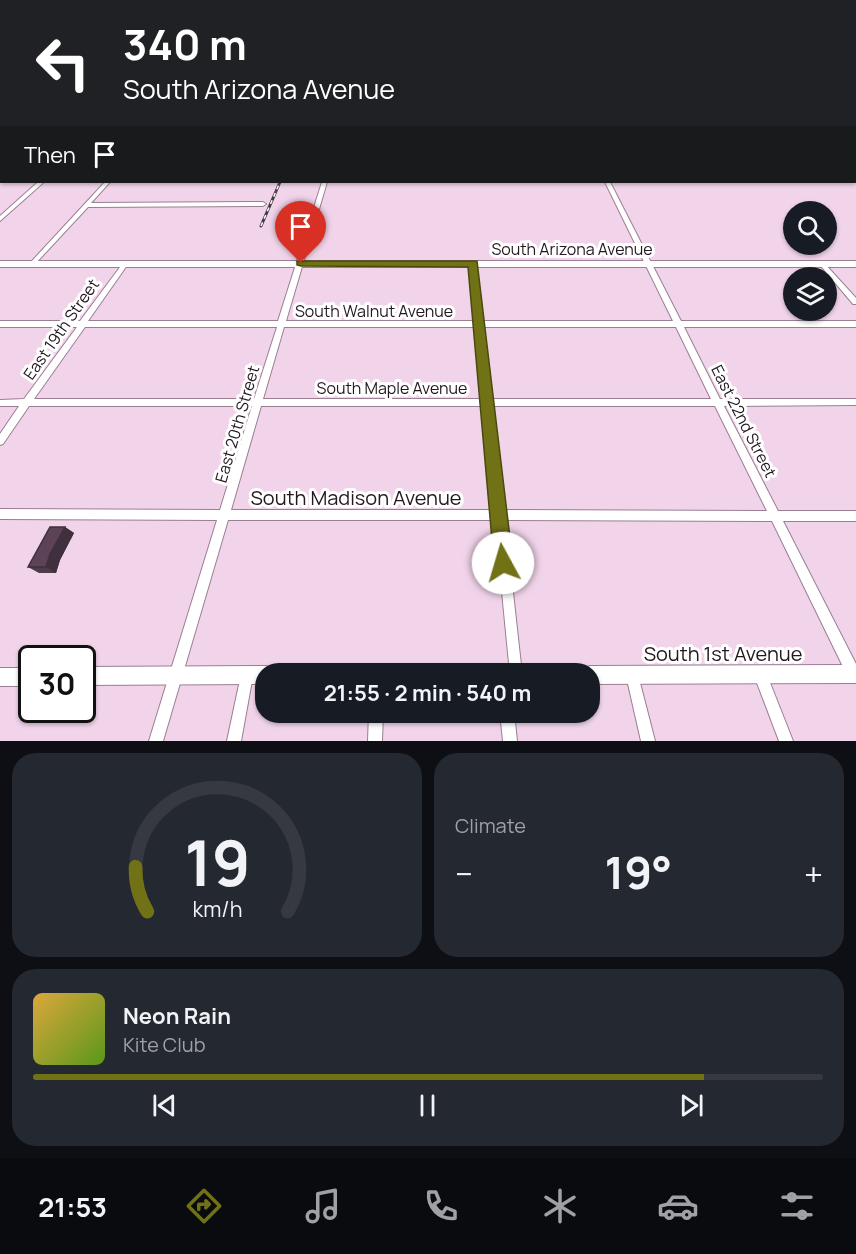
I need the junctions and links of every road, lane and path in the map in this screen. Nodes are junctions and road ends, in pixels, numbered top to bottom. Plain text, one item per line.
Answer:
1 (40, 183) edge
2 (106, 183) edge
3 (324, 183) edge
4 (608, 183) edge
5 (263, 204) dead end
6 (87, 205) junction
7 (0, 219) edge
8 (33, 263) junction
9 (301, 263) junction
10 (473, 263) junction
11 (0, 264) edge
12 (125, 264) junction
13 (648, 264) junction
14 (822, 264) junction
15 (856, 264) edge
16 (856, 302) edge
17 (0, 324) edge
18 (82, 324) junction
19 (282, 324) junction
20 (478, 324) junction
21 (678, 324) junction
22 (856, 324) edge
23 (718, 402) junction
24 (856, 402) edge
25 (0, 403) edge
26 (27, 403) junction
27 (259, 403) junction
28 (487, 403) junction
29 (0, 441) edge
30 (0, 514) edge
31 (226, 514) junction
32 (499, 516) junction
33 (775, 516) junction
34 (856, 516) edge
35 (515, 663) edge
36 (855, 674) edge
37 (177, 675) junction
38 (255, 675) edge
39 (600, 675) edge
40 (632, 675) junction
41 (760, 675) junction
42 (96, 676) edge
43 (0, 677) edge
44 (18, 677) edge
45 (255, 678) edge
46 (376, 723) edge
47 (508, 723) edge
48 (156, 741) edge
49 (234, 741) edge
50 (375, 741) edge
51 (510, 741) edge
52 (648, 741) edge
53 (786, 741) edge

1 - 7 street
2 - 6 street
3 - 9 street, East 20th Street
4 - 13 street, East 22nd Street
5 - 6 street
6 - 8 street
8 - 11 street, South Arizona Avenue
8 - 12 street, South Arizona Avenue
9 - 10 street, South Arizona Avenue
9 - 12 street, South Arizona Avenue
9 - 19 street, East 20th Street
10 - 13 street, South Arizona Avenue
10 - 20 street
12 - 18 street, East 19th Street
13 - 14 street, South Arizona Avenue
13 - 21 street, East 22nd Street
14 - 15 street, South Arizona Avenue
14 - 16 street
17 - 18 street, South Walnut Avenue
18 - 19 street, South Walnut Avenue
18 - 26 street, East 19th Street
19 - 20 street, South Walnut Avenue
19 - 27 street, East 20th Street
20 - 21 street, South Walnut Avenue
20 - 28 street
21 - 22 street, South Walnut Avenue
21 - 23 street, East 22nd Street
23 - 24 street, South Maple Avenue
23 - 28 street, South Maple Avenue
23 - 33 street, East 22nd Street
25 - 26 street, South Maple Avenue
26 - 27 street, South Maple Avenue
26 - 29 street, East 19th Street
27 - 28 street, South Maple Avenue
27 - 31 street, East 20th Street
28 - 32 street
30 - 31 street, South Madison Avenue
31 - 32 street, South Madison Avenue
31 - 37 street, East 20th Street
32 - 33 street, South Madison Avenue
32 - 35 street
33 - 34 street, South Madison Avenue
33 - 36 street, East 22nd Street
36 - 41 street, South 1st Avenue
37 - 38 street
37 - 42 street
37 - 48 street, East 20th Street
39 - 40 street, South 1st Avenue
40 - 41 street, South 1st Avenue
40 - 52 street
41 - 53 street
43 - 44 street
45 - 49 street
46 - 50 street
47 - 51 street

